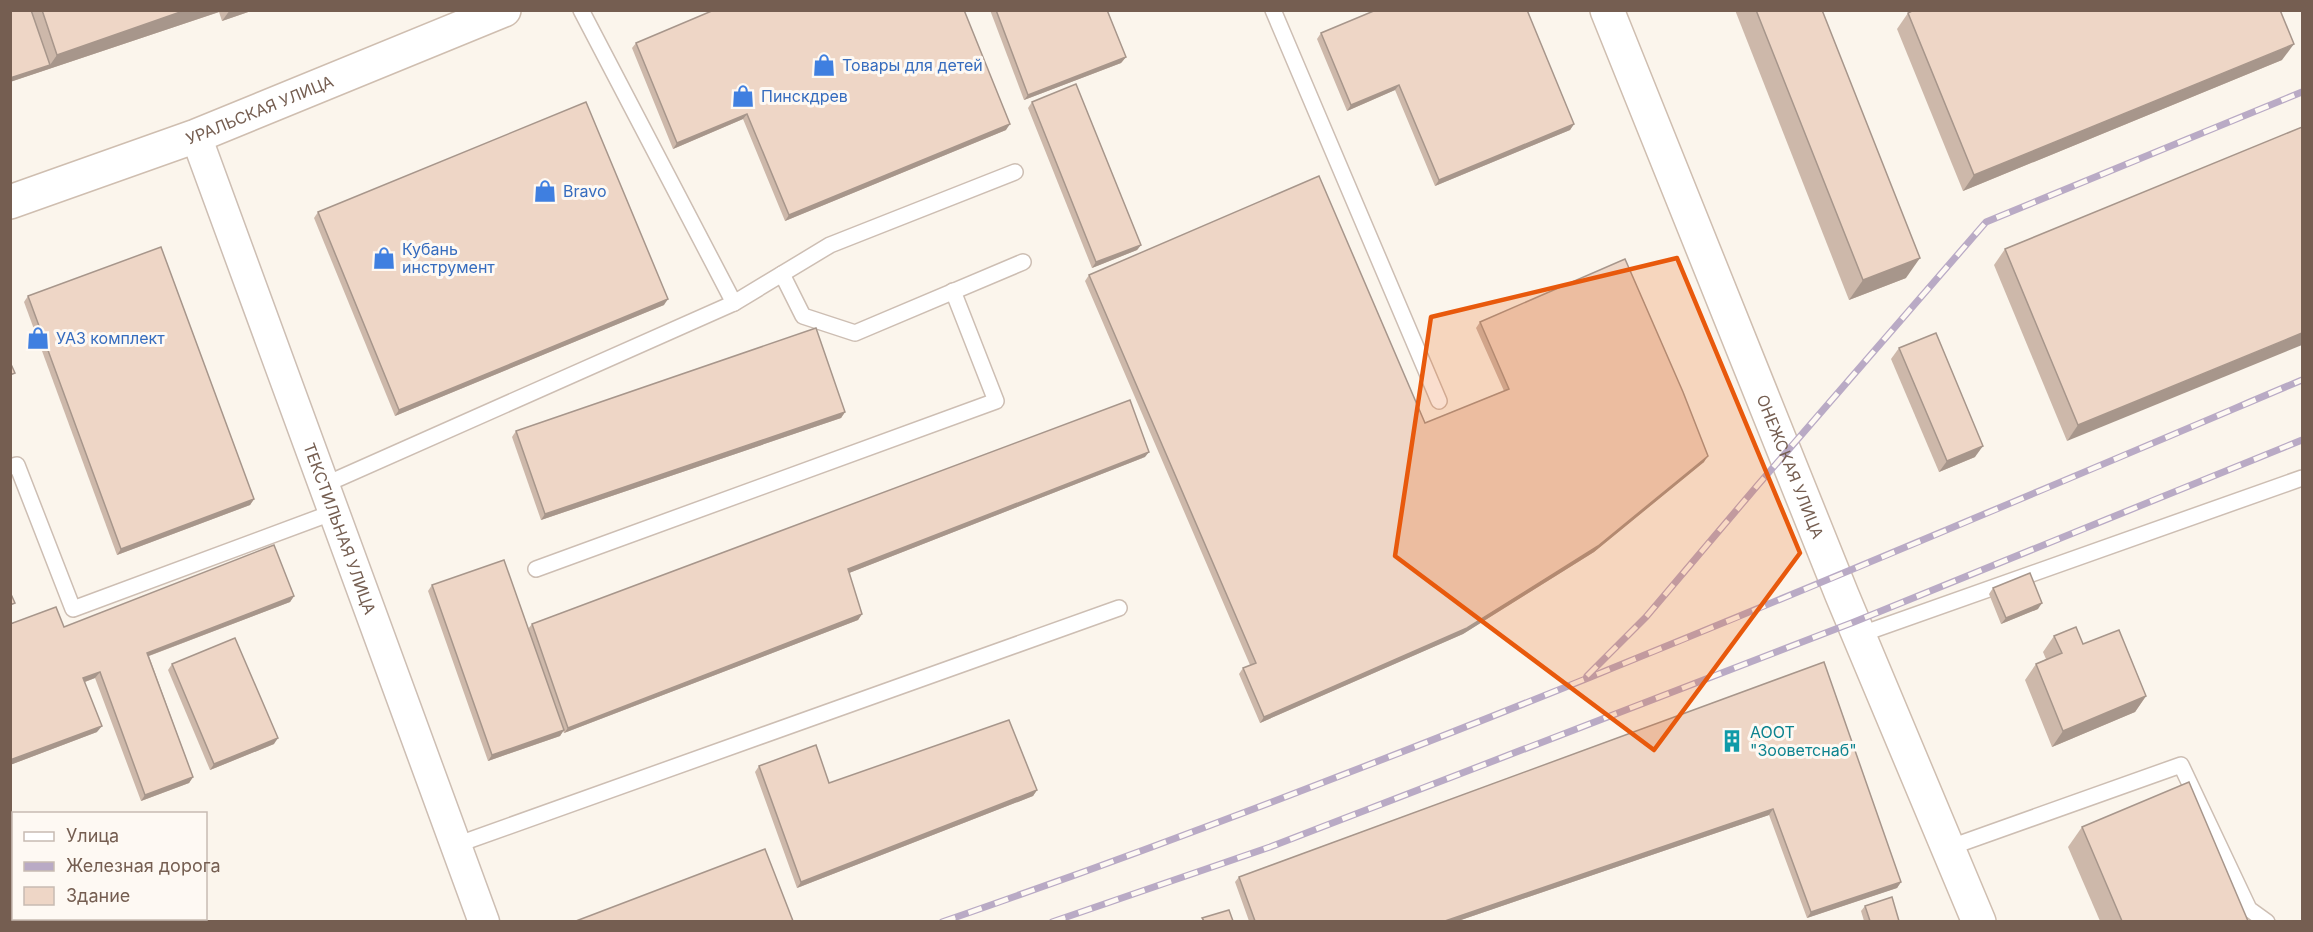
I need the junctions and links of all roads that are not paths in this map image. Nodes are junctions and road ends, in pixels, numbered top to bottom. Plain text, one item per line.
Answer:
1 (482, 10) edge
2 (504, 10) edge
3 (581, 10) edge
4 (1273, 10) edge
5 (1607, 10) edge
6 (194, 132) junction
7 (1015, 172) dead end
8 (10, 193) edge
9 (10, 202) edge
10 (1023, 262) dead end
11 (782, 274) junction
12 (954, 291) junction
13 (734, 303) junction
14 (1440, 401) dead end
15 (10, 467) edge
16 (2302, 478) edge
17 (329, 499) junction
18 (536, 569) dead end
19 (1119, 608) dead end
20 (1859, 634) junction
21 (456, 845) junction
22 (1948, 848) junction
23 (484, 921) edge
24 (1979, 921) edge
25 (2267, 921) edge

1 - 6 main road, УРАЛЬСКАЯ УЛИЦА
2 - 6 main road, УРАЛЬСКАЯ УЛИЦА
3 - 13 lane
4 - 14 lane
5 - 20 main road, ОНЕЖСКАЯ УЛИЦА
6 - 8 main road, УРАЛЬСКАЯ УЛИЦА
6 - 9 main road, УРАЛЬСКАЯ УЛИЦА
6 - 17 street, ТЕКСТИЛЬНАЯ УЛИЦА
7 - 11 lane
10 - 12 lane
11 - 12 lane
11 - 13 lane
12 - 18 lane
13 - 17 lane
15 - 17 lane
16 - 20 lane
17 - 21 street, ТЕКСТИЛЬНАЯ УЛИЦА
19 - 21 lane
20 - 22 main road, ОНЕЖСКАЯ УЛИЦА
21 - 23 street, ТЕКСТИЛЬНАЯ УЛИЦА
22 - 24 main road, ОНЕЖСКАЯ УЛИЦА
22 - 25 lane

